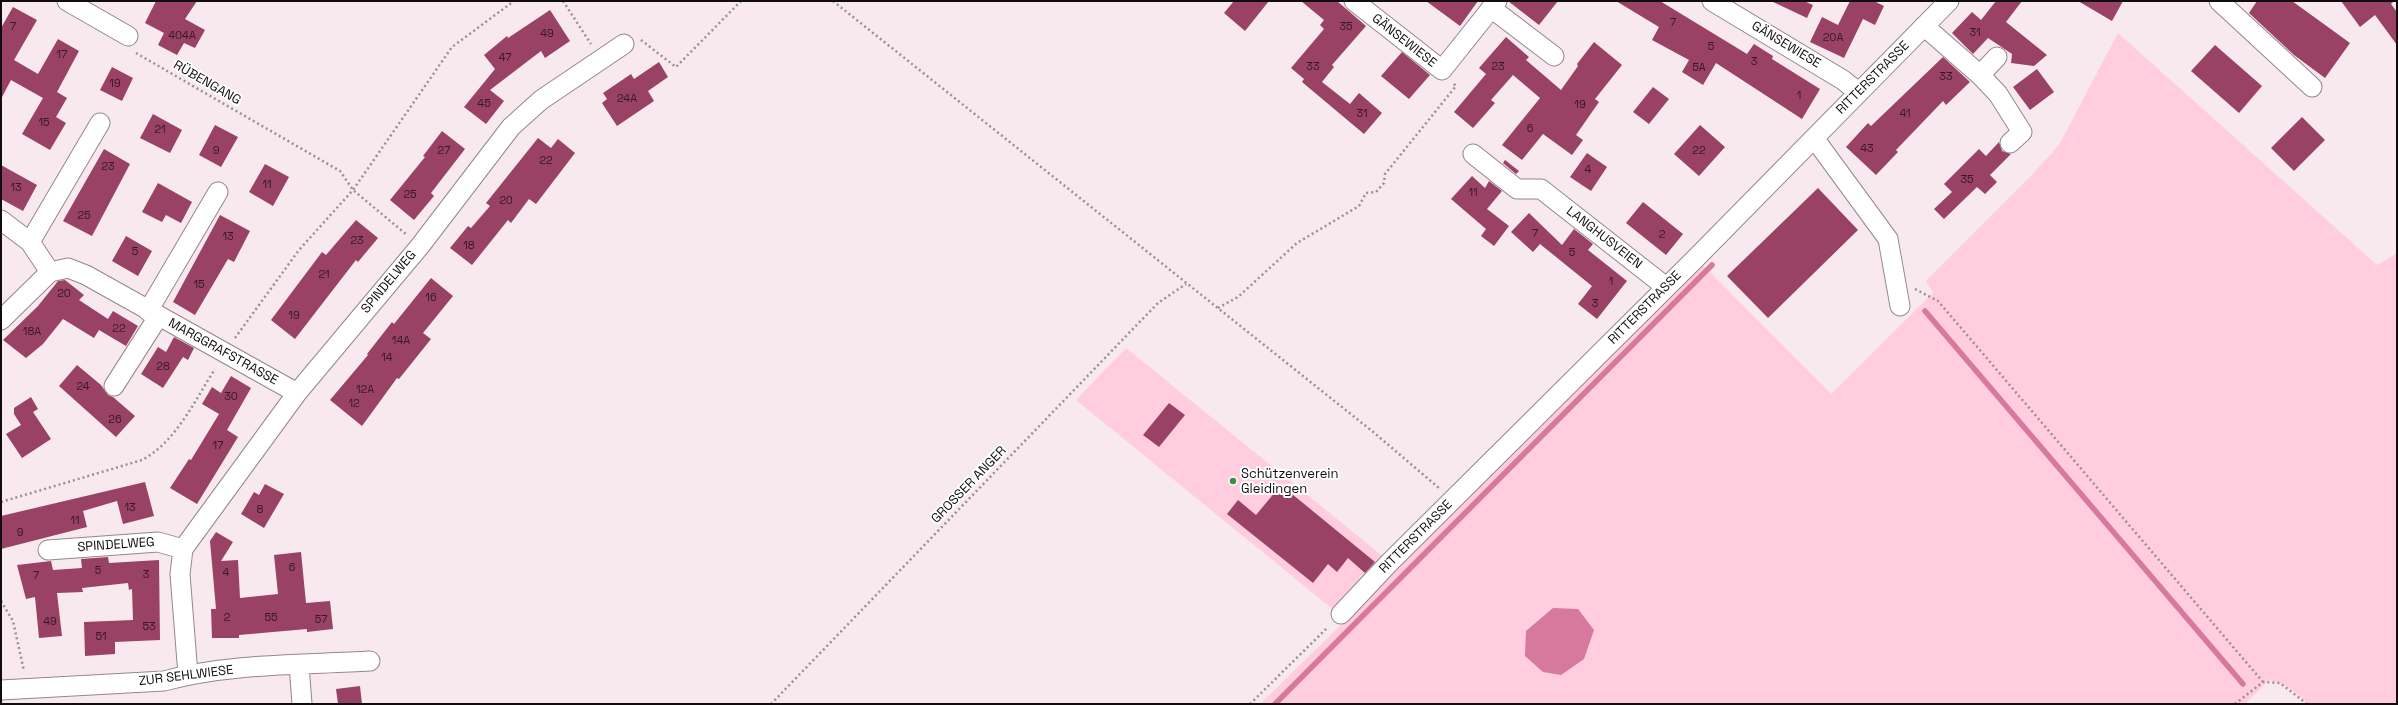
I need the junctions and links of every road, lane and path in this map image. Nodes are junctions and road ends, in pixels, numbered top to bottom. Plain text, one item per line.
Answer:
1 (67, 1) edge
2 (514, 1) edge
3 (563, 1) edge
4 (742, 1) edge
5 (833, 1) edge
6 (1354, 1) edge
7 (1712, 1) edge
8 (1948, 1) edge
9 (2219, 1) edge
10 (1494, 5) edge
11 (1924, 26) junction
12 (629, 39) joint
13 (131, 44) joint
14 (1554, 56) dead end
15 (1997, 57) dead end
16 (601, 60) junction
17 (1442, 70) junction
18 (1980, 75) junction
19 (2312, 87) dead end
20 (1858, 92) junction
21 (100, 123) dead end
22 (1814, 138) junction
23 (2010, 143) dead end
24 (1474, 154) dead end
25 (353, 190) junction
26 (218, 192) dead end
27 (1, 220) edge
28 (30, 242) junction
29 (420, 246) junction
30 (50, 272) junction
31 (1895, 279) junction
32 (1186, 284) junction
33 (1666, 287) junction
34 (1900, 306) dead end
35 (1218, 308) junction
36 (153, 314) junction
37 (1, 320) edge
38 (225, 353) junction
39 (114, 386) dead end
40 (297, 393) junction
41 (1453, 500) junction
42 (1, 502) edge
43 (183, 549) junction
44 (48, 550) dead end
45 (1, 601) edge
46 (1340, 614) joint
47 (370, 661) dead end
48 (299, 665) junction
49 (188, 675) junction
50 (2263, 682) junction
51 (28, 689) junction
52 (1, 690) edge
53 (302, 704) edge
54 (772, 704) edge
55 (1250, 704) edge
56 (2236, 704) edge
57 (2307, 704) edge

1 - 13 street
2 - 25 path
3 - 16 path
4 - 12 path
5 - 32 path
6 - 17 street, GÄNSEWIESE
7 - 20 street, GÄNSEWIESE
8 - 11 street, RITTERSTRASSE
9 - 19 street
10 - 14 street
10 - 17 street, GÄNSEWIESE
11 - 18 street
11 - 20 street, RITTERSTRASSE
12 - 16 street, SPINDELWEG
13 - 25 path, RÜBENGANG
15 - 18 street
16 - 29 street, SPINDELWEG
17 - 35 path
18 - 23 street
20 - 22 street, RITTERSTRASSE
21 - 28 street
22 - 31 street
22 - 33 street, RITTERSTRASSE
24 - 33 street, LANGHUSVEIEN
25 - 29 path, RÜBENGANG
25 - 38 path
26 - 36 street
27 - 28 street
28 - 30 street
29 - 40 street, SPINDELWEG
30 - 36 street, MARGGRAFSTRASSE
30 - 37 street
31 - 34 street
31 - 50 path
32 - 35 path
32 - 54 path, GROSSER ANGER
33 - 41 street, RITTERSTRASSE
35 - 41 path
36 - 38 street, MARGGRAFSTRASSE
36 - 39 street
38 - 40 street, MARGGRAFSTRASSE
38 - 42 path
40 - 43 street, SPINDELWEG
41 - 46 street, RITTERSTRASSE
43 - 44 street, SPINDELWEG
43 - 49 street, SPINDELWEG
45 - 51 path
46 - 55 path
47 - 48 street, ZUR SEHLWIESE
48 - 49 street, ZUR SEHLWIESE
48 - 53 street
49 - 51 street, ZUR SEHLWIESE
50 - 56 path
50 - 57 path
51 - 52 street, ZUR SEHLWIESE

